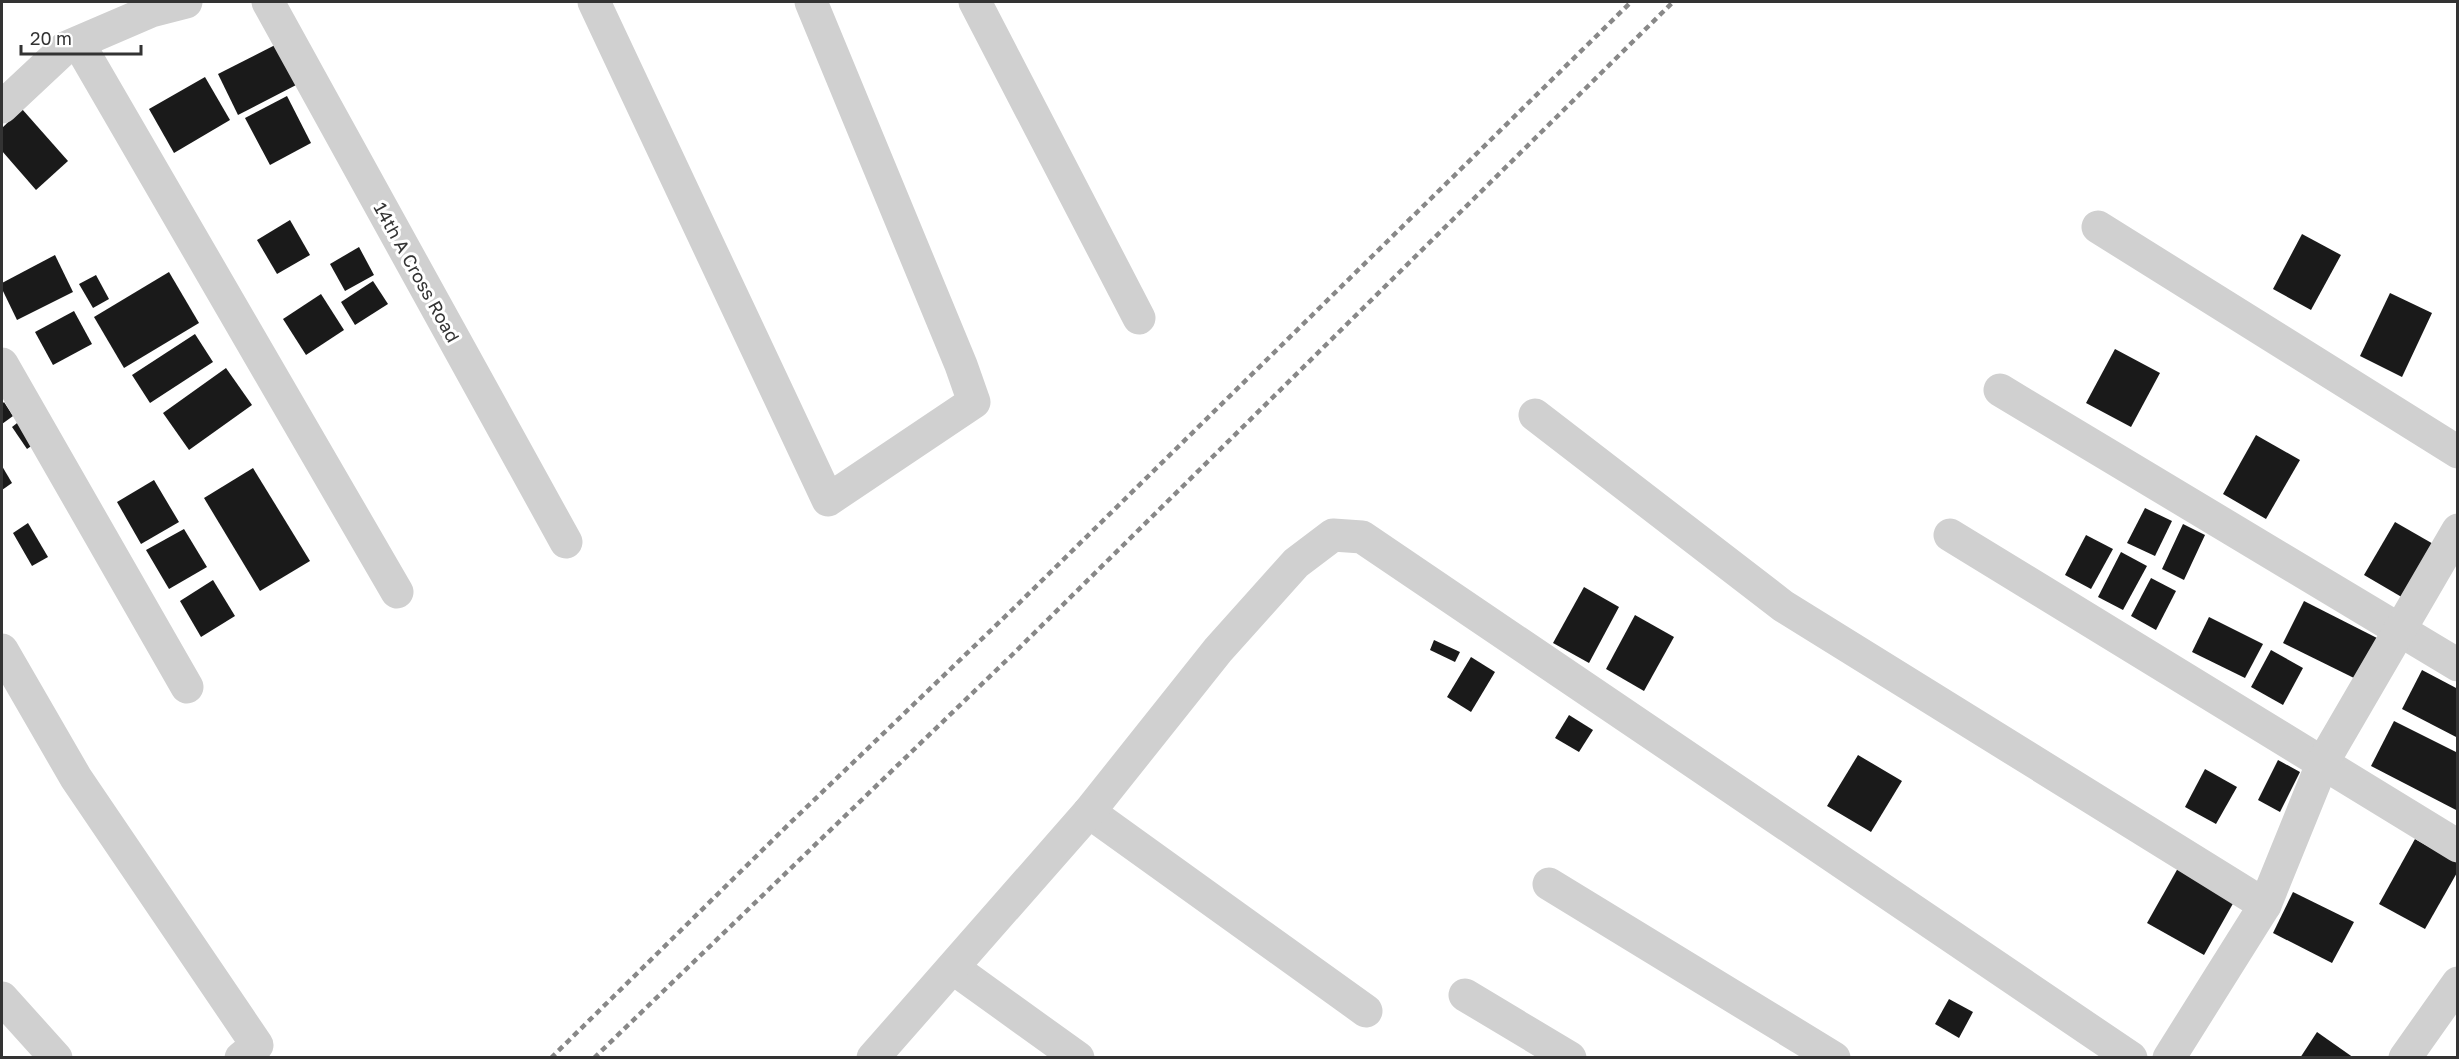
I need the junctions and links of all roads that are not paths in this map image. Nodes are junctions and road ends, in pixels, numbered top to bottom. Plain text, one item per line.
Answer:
1 (186, 2) edge
2 (268, 2) edge
3 (594, 2) edge
4 (812, 2) edge
5 (975, 2) edge
6 (147, 6) edge
7 (79, 44) junction
8 (2, 107) edge
9 (2098, 227) dead end
10 (1139, 318) dead end
11 (2, 364) edge
12 (2000, 390) dead end
13 (1535, 415) dead end
14 (2457, 452) edge
15 (2457, 530) edge
16 (1950, 535) dead end
17 (566, 542) dead end
18 (398, 592) dead end
19 (2398, 630) junction
20 (2, 650) edge
21 (2457, 665) edge
22 (187, 687) dead end
23 (2323, 762) junction
24 (1089, 812) junction
25 (2457, 846) edge
26 (1549, 884) dead end
27 (2265, 905) junction
28 (953, 968) junction
29 (2455, 990) edge
30 (1465, 995) dead end
31 (2, 998) edge
32 (1366, 1011) dead end
33 (56, 1058) edge
34 (241, 1058) edge
35 (873, 1058) edge
36 (1078, 1058) edge
37 (1570, 1058) edge
38 (1834, 1058) edge
39 (2131, 1058) edge
40 (2169, 1058) edge
41 (2406, 1058) edge

1 - 6 street
2 - 17 street, 14th A Cross Road
3 - 4 street
5 - 10 street
6 - 7 street
7 - 8 street
7 - 18 street
9 - 14 street
11 - 22 street
12 - 19 street
13 - 27 street
15 - 19 street
16 - 23 street
19 - 21 street
19 - 23 street
20 - 34 street
23 - 25 street
23 - 27 street
24 - 28 street
24 - 32 street
24 - 39 street
26 - 38 street
27 - 40 street
28 - 35 street
28 - 36 street
29 - 41 street
30 - 37 street
31 - 33 street

